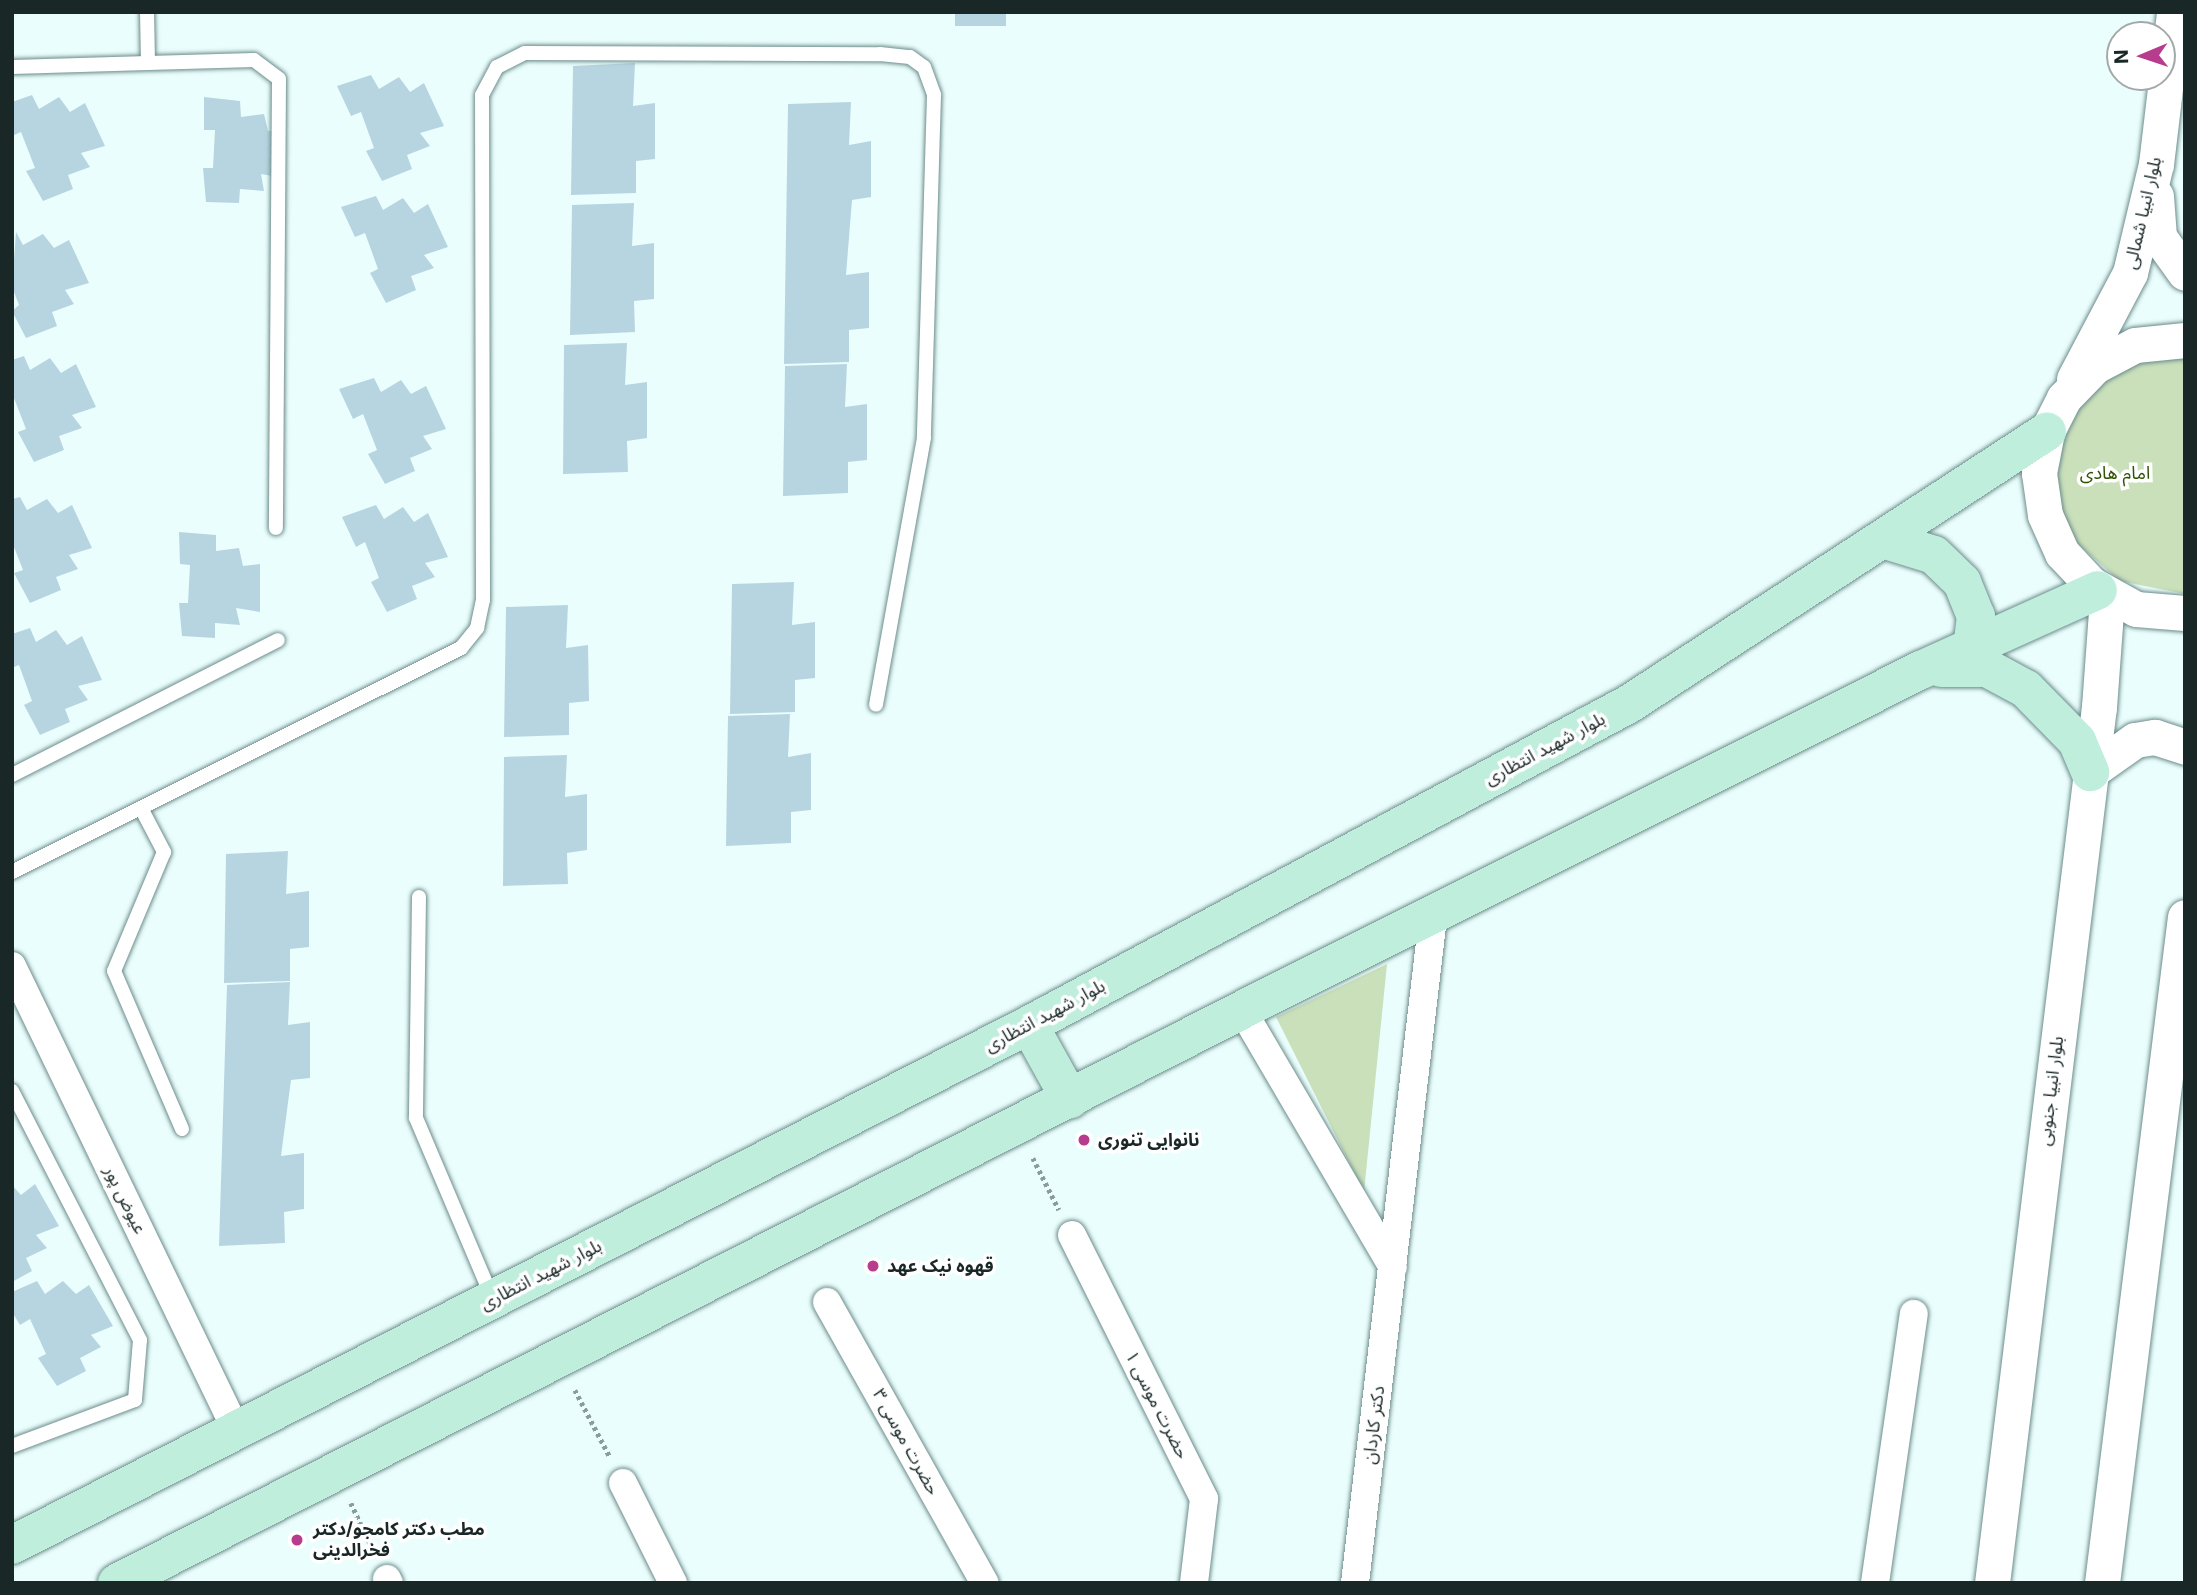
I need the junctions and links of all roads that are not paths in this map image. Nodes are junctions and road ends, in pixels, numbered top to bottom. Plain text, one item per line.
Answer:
1 (147, 12) edge
2 (2174, 12) edge
3 (148, 63) junction
4 (12, 67) edge
5 (2156, 164) junction
6 (2185, 273) edge
7 (2185, 340) edge
8 (2064, 398) junction
9 (2047, 432) junction
10 (276, 528) dead end
11 (1886, 540) junction
12 (2102, 594) junction
13 (2185, 613) edge
14 (278, 639) dead end
15 (1972, 649) junction
16 (1921, 670) junction
17 (876, 705) dead end
18 (2185, 747) edge
19 (2090, 772) junction
20 (12, 775) edge
21 (141, 808) junction
22 (12, 872) edge
23 (419, 897) dead end
24 (1433, 917) junction
25 (2185, 917) edge
26 (15, 977) edge
27 (1242, 1010) junction
28 (1030, 1025) junction
29 (12, 1091) edge
30 (1070, 1099) junction
31 (182, 1129) dead end
32 (1072, 1236) road end
33 (1393, 1267) junction
34 (493, 1300) junction
35 (827, 1302) dead end
36 (1914, 1314) dead end
37 (238, 1434) junction
38 (12, 1447) edge
39 (623, 1483) road end
40 (12, 1545) edge
41 (117, 1583) edge
42 (673, 1583) edge
43 (985, 1583) edge
44 (1194, 1583) edge
45 (1355, 1583) edge
46 (1875, 1583) edge
47 (1992, 1583) edge
48 (2102, 1583) edge

1 - 3 lane
2 - 5 street, بلوار انبیا شمالی
3 - 4 lane
3 - 10 lane
5 - 6 street
5 - 8 street, بلوار انبیا شمالی
7 - 8 street
8 - 9 street, بلوار انبیا شمالی
9 - 11 main road, بلوار شهید انتظاری
9 - 12 street, بلوار انبیا شمالی
11 - 15 main road
11 - 28 main road, بلوار شهید انتظاری
12 - 13 street
12 - 15 main road
12 - 19 street, بلوار انبیا جنوبی
14 - 20 lane
15 - 16 main road
16 - 19 main road
16 - 24 main road
17 - 21 lane
18 - 19 street
19 - 47 street, بلوار انبیا جنوبی
21 - 22 lane
21 - 31 lane
23 - 34 lane
24 - 27 main road
24 - 33 street, دکتر کاردان
25 - 48 street
26 - 37 street, عیوض پور
27 - 30 main road
27 - 33 street
28 - 30 main road
28 - 34 main road, بلوار شهید انتظاری
29 - 38 lane
30 - 41 main road
32 - 44 street, حضرت موسی ۱
33 - 45 street, دکتر کاردان
34 - 37 main road, بلوار شهید انتظاری
35 - 43 street, حضرت موسی ۳
36 - 46 street
37 - 40 main road, بلوار شهید انتظاری
39 - 42 street

